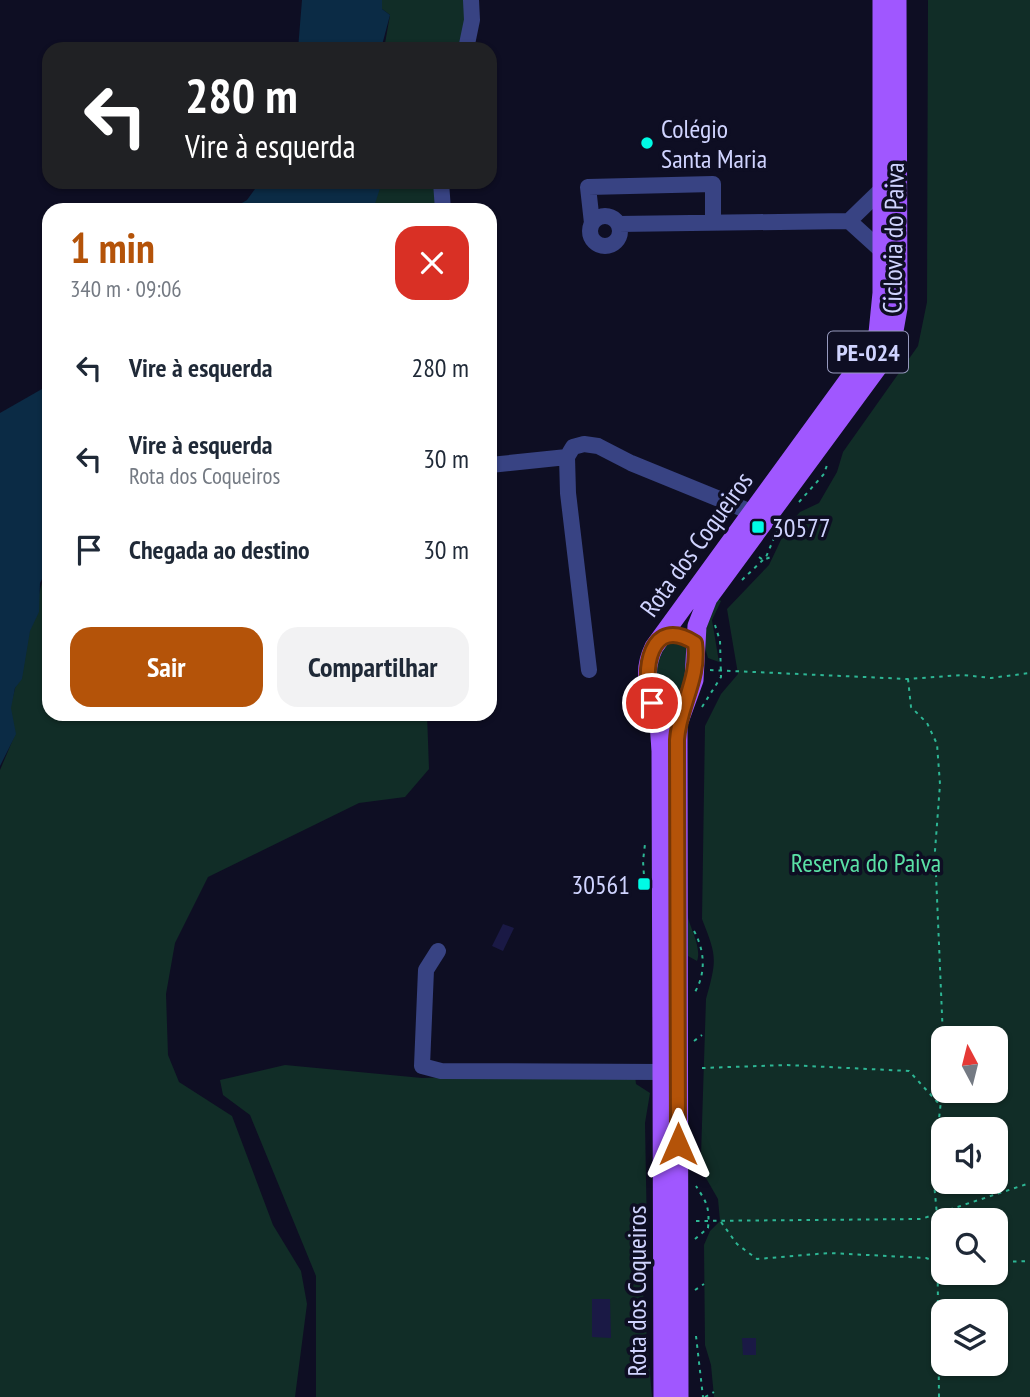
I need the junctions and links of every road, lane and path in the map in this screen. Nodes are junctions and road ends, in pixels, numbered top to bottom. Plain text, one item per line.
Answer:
1 (471, 0) edge
2 (882, 0) edge
3 (897, 0) edge
4 (467, 42) edge
5 (882, 189) junction
6 (849, 221) junction
7 (713, 222) junction
8 (592, 223) junction
9 (618, 224) junction
10 (883, 251) junction
11 (832, 452) dead end
12 (567, 457) junction
13 (497, 464) edge
14 (752, 485) dead end
15 (728, 502) junction
16 (793, 507) dead end
17 (751, 512) junction
18 (777, 532) dead end
19 (740, 582) dead end
20 (716, 615) dead end
21 (660, 639) junction
22 (695, 643) junction
23 (695, 669) junction
24 (589, 670) dead end
25 (722, 670) junction
26 (1030, 673) edge
27 (908, 679) junction
28 (652, 703) junction
29 (694, 704) junction
30 (647, 841) dead end
31 (648, 898) dead end
32 (692, 927) dead end
33 (438, 950) dead end
34 (694, 994) dead end
35 (942, 1026) edge
36 (694, 1029) dead end
37 (694, 1041) dead end
38 (702, 1069) dead end
39 (662, 1072) junction
40 (941, 1103) edge
41 (941, 1106) junction
42 (695, 1181) dead end
43 (1030, 1183) edge
44 (936, 1208) edge
45 (957, 1208) edge
46 (931, 1217) edge
47 (677, 1221) junction
48 (709, 1221) junction
49 (720, 1221) junction
50 (650, 1245) dead end
51 (695, 1249) dead end
52 (931, 1260) edge
53 (1030, 1261) edge
54 (1008, 1262) edge
55 (694, 1280) dead end
56 (938, 1285) edge
57 (649, 1287) dead end
58 (694, 1300) dead end
59 (695, 1330) dead end
60 (715, 1392) dead end
61 (663, 1397) edge
62 (679, 1397) edge
63 (704, 1397) edge
64 (939, 1397) edge

1 - 4 street
2 - 5 main road, Rota dos Coqueiros / PE-024
3 - 22 main road, Rota dos Coqueiros / PE-024
5 - 6 street
5 - 10 main road, Rota dos Coqueiros / PE-024
6 - 7 street
6 - 10 street
7 - 8 street
7 - 9 street
8 - 9 street
8 - 9 street
10 - 17 main road, Rota dos Coqueiros / PE-024
11 - 16 path
12 - 13 street
12 - 15 street
12 - 24 street
14 - 15 path
15 - 17 street
17 - 21 main road, Rota dos Coqueiros / PE-024
18 - 19 path
20 - 25 path
21 - 22 main road
21 - 28 main road, Rota dos Coqueiros / PE-024
22 - 23 main road, Rota dos Coqueiros / PE-024
23 - 25 path
23 - 29 main road, Rota dos Coqueiros / PE-024
25 - 27 path
25 - 29 path
26 - 27 path
27 - 35 path
28 - 29 main road
28 - 39 main road, Rota dos Coqueiros / PE-024
29 - 47 main road, Rota dos Coqueiros / PE-024
30 - 31 path
32 - 34 path
33 - 39 street
36 - 37 path
38 - 41 path
39 - 61 main road, Rota dos Coqueiros / PE-024
40 - 41 path
41 - 44 path
42 - 48 path
43 - 45 path
46 - 49 path
47 - 48 path
47 - 62 main road, Rota dos Coqueiros / PE-024
48 - 49 path
48 - 51 path
49 - 52 path
50 - 57 path
53 - 54 path
55 - 58 path
56 - 64 path
59 - 63 path
60 - 63 path

